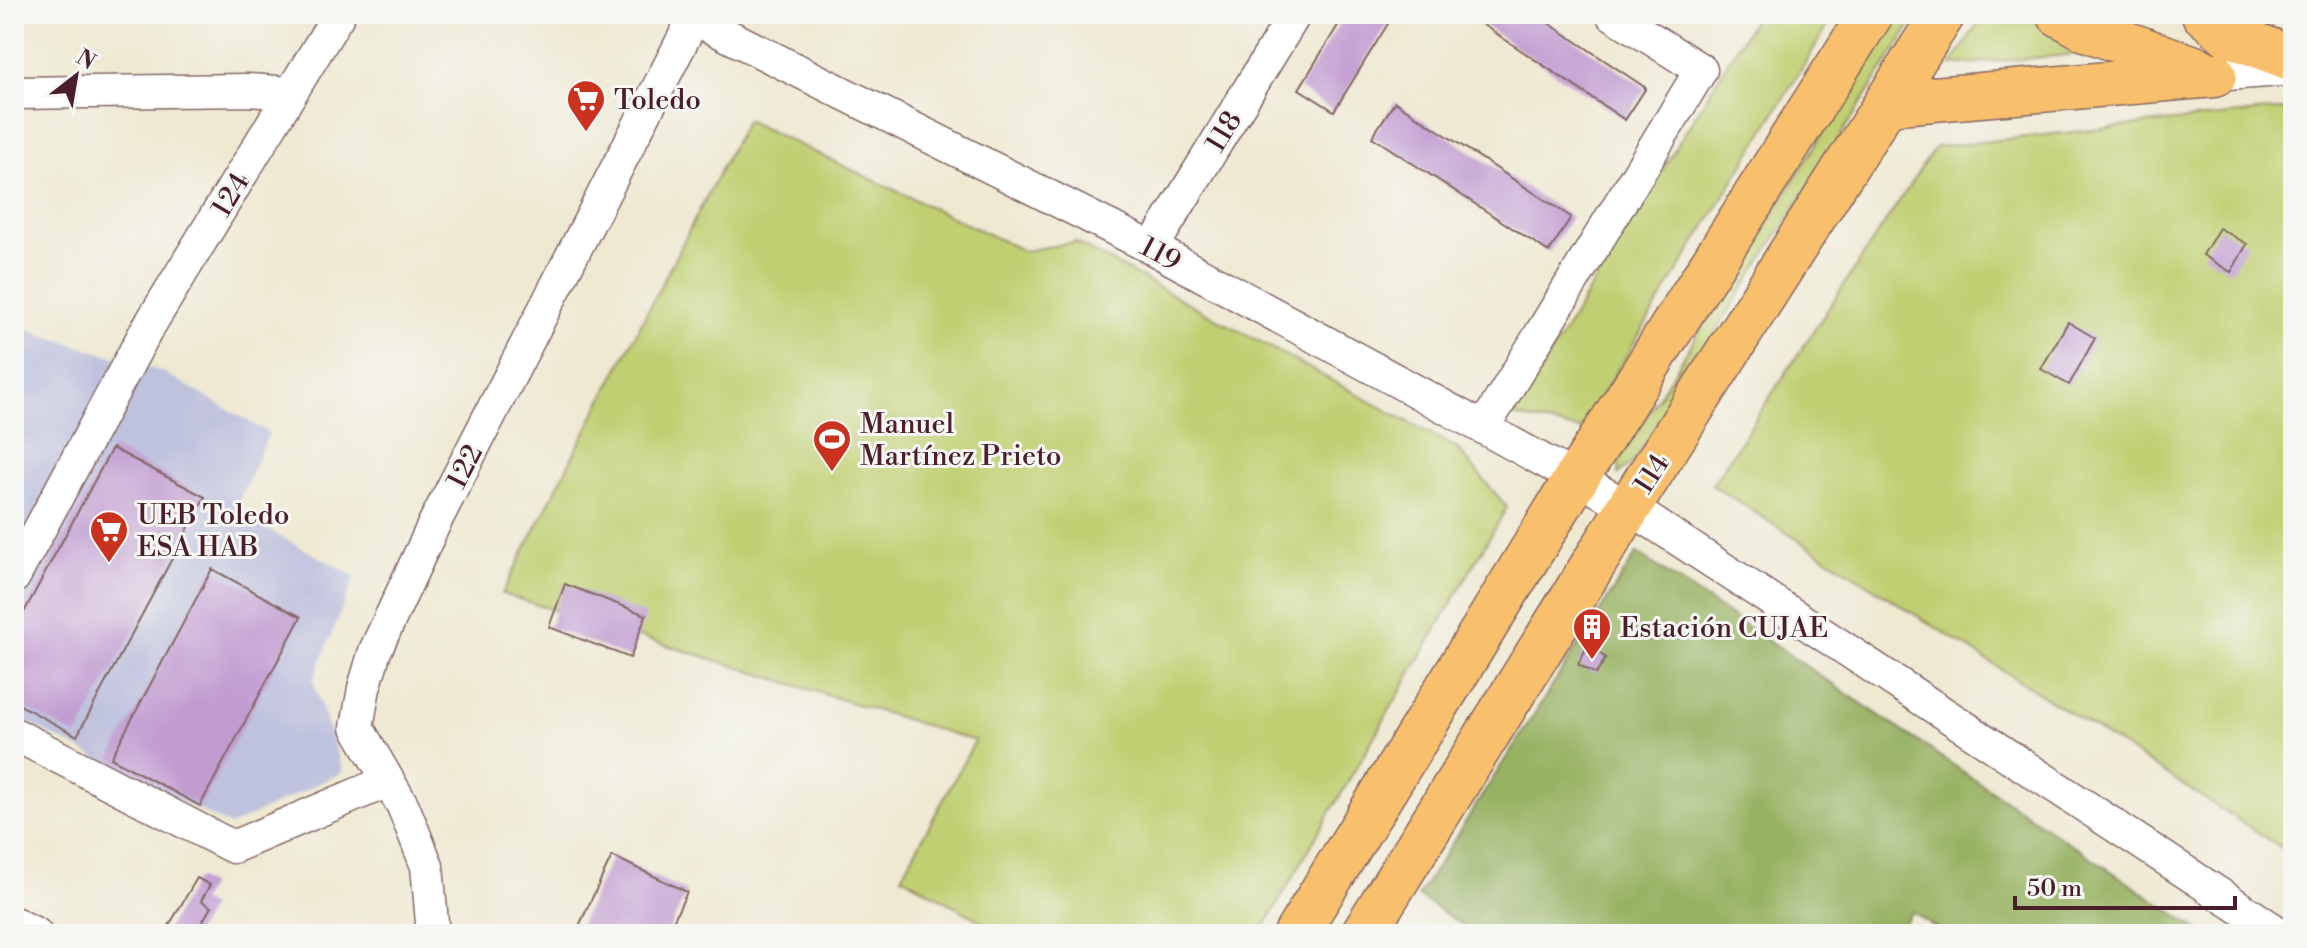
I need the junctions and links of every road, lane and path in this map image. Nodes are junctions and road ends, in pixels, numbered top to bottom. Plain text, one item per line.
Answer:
1 (339, 14) edge
2 (1295, 14) edge
3 (1612, 14) edge
4 (1871, 14) edge
5 (1943, 14) edge
6 (2059, 14) edge
7 (2139, 14) edge
8 (2204, 14) edge
9 (692, 15) edge
10 (2293, 59) edge
11 (2293, 69) edge
12 (2214, 75) junction
13 (14, 93) edge
14 (291, 93) junction
15 (1887, 103) junction
16 (1152, 248) junction
17 (1484, 427) junction
18 (1577, 477) junction
19 (1629, 507) junction
20 (14, 577) edge
21 (14, 734) edge
22 (388, 781) junction
23 (14, 923) edge
24 (36, 934) edge
25 (433, 934) edge
26 (1296, 934) edge
27 (1363, 934) edge
28 (2280, 934) edge

1 - 14 street, 124
2 - 16 street, 118
3 - 17 street
4 - 18 highway
5 - 15 highway, 114
6 - 12 highway
7 - 12 highway
8 - 10 highway
9 - 16 street, 119
9 - 22 street, 122
11 - 12 street
12 - 15 highway
13 - 14 street
14 - 20 street, 124
15 - 19 highway, 114
16 - 17 street, 119
17 - 18 street, 119
18 - 19 street, 119
18 - 26 highway
19 - 27 highway, 114
19 - 28 street, 119
21 - 22 street
22 - 25 street, 122
23 - 24 street

